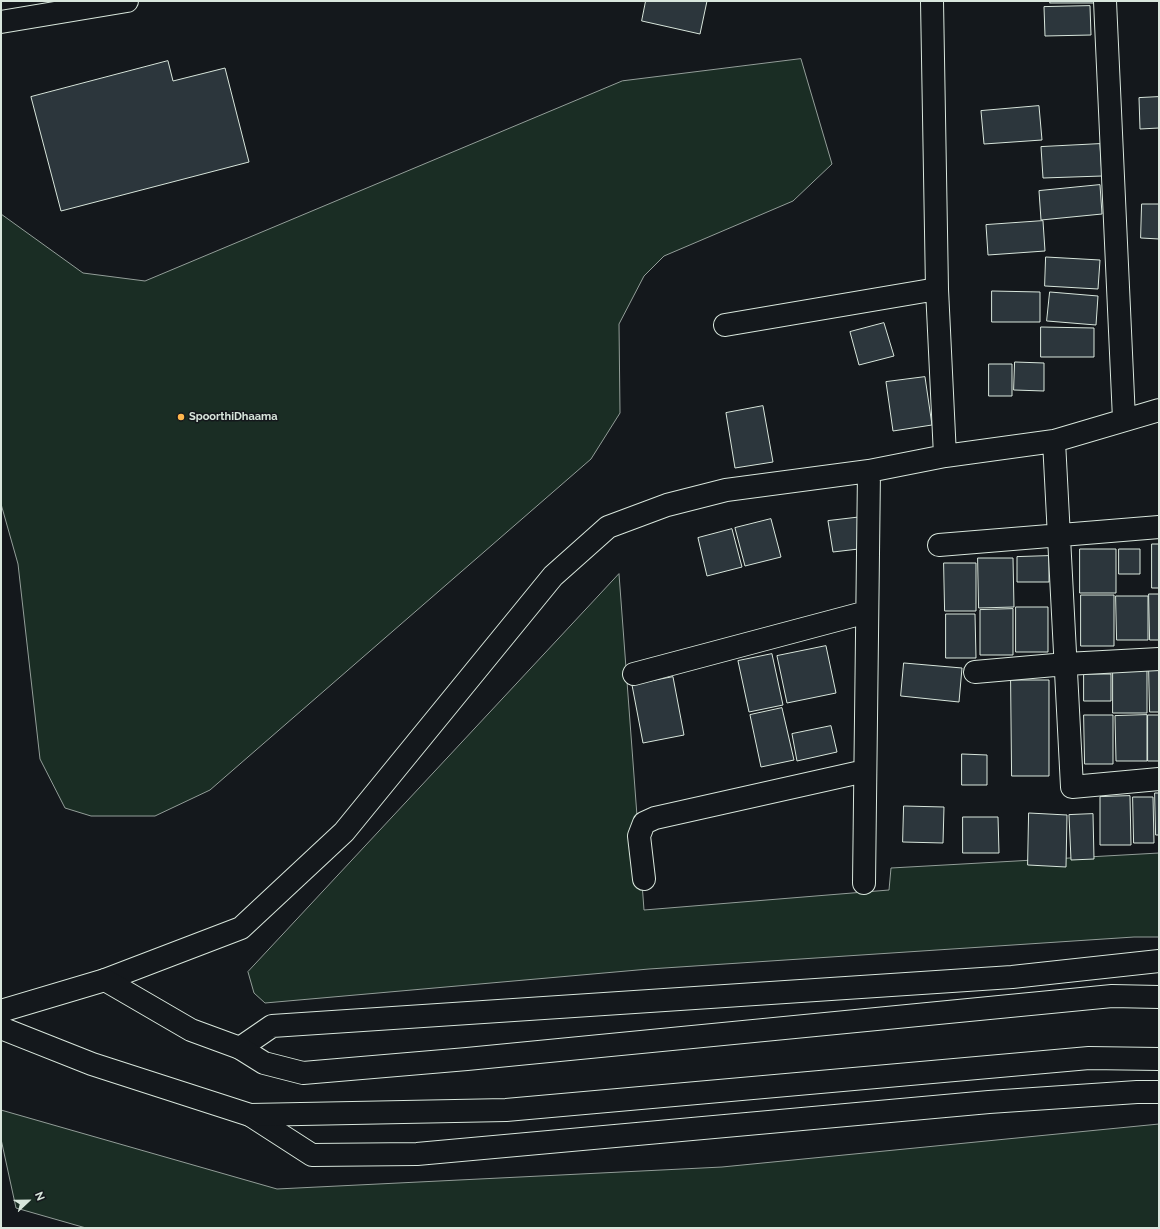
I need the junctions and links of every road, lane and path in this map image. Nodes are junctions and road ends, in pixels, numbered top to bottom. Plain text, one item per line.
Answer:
1 (127, 1) edge
2 (932, 1) edge
3 (1105, 1) edge
4 (1, 21) edge
5 (937, 289) junction
6 (725, 325) dead end
7 (1159, 410) edge
8 (1124, 419) junction
9 (1054, 441) junction
10 (946, 456) junction
11 (868, 471) junction
12 (1159, 527) edge
13 (1059, 535) junction
14 (939, 545) dead end
15 (867, 612) junction
16 (1159, 659) edge
17 (1066, 664) junction
18 (975, 672) dead end
19 (634, 674) dead end
20 (865, 771) junction
21 (1159, 779) edge
22 (644, 879) dead end
23 (864, 883) dead end
24 (1159, 961) edge
25 (105, 980) junction
26 (1159, 997) edge
27 (1, 1011) edge
28 (1, 1028) edge
29 (240, 1048) junction
30 (1159, 1059) edge
31 (1159, 1092) edge
32 (250, 1114) junction

1 - 4 street
2 - 5 street
3 - 8 street
5 - 6 street
5 - 10 street
7 - 8 street
8 - 9 street
9 - 10 street
9 - 13 street
10 - 11 street
11 - 15 street
11 - 25 street
12 - 13 street
13 - 14 street
13 - 17 street
15 - 19 street
15 - 20 street
16 - 17 street
17 - 18 street
17 - 21 street
20 - 22 street
20 - 23 street
24 - 29 street
25 - 27 street
25 - 29 street
26 - 29 street
28 - 32 street
30 - 32 street
31 - 32 street

